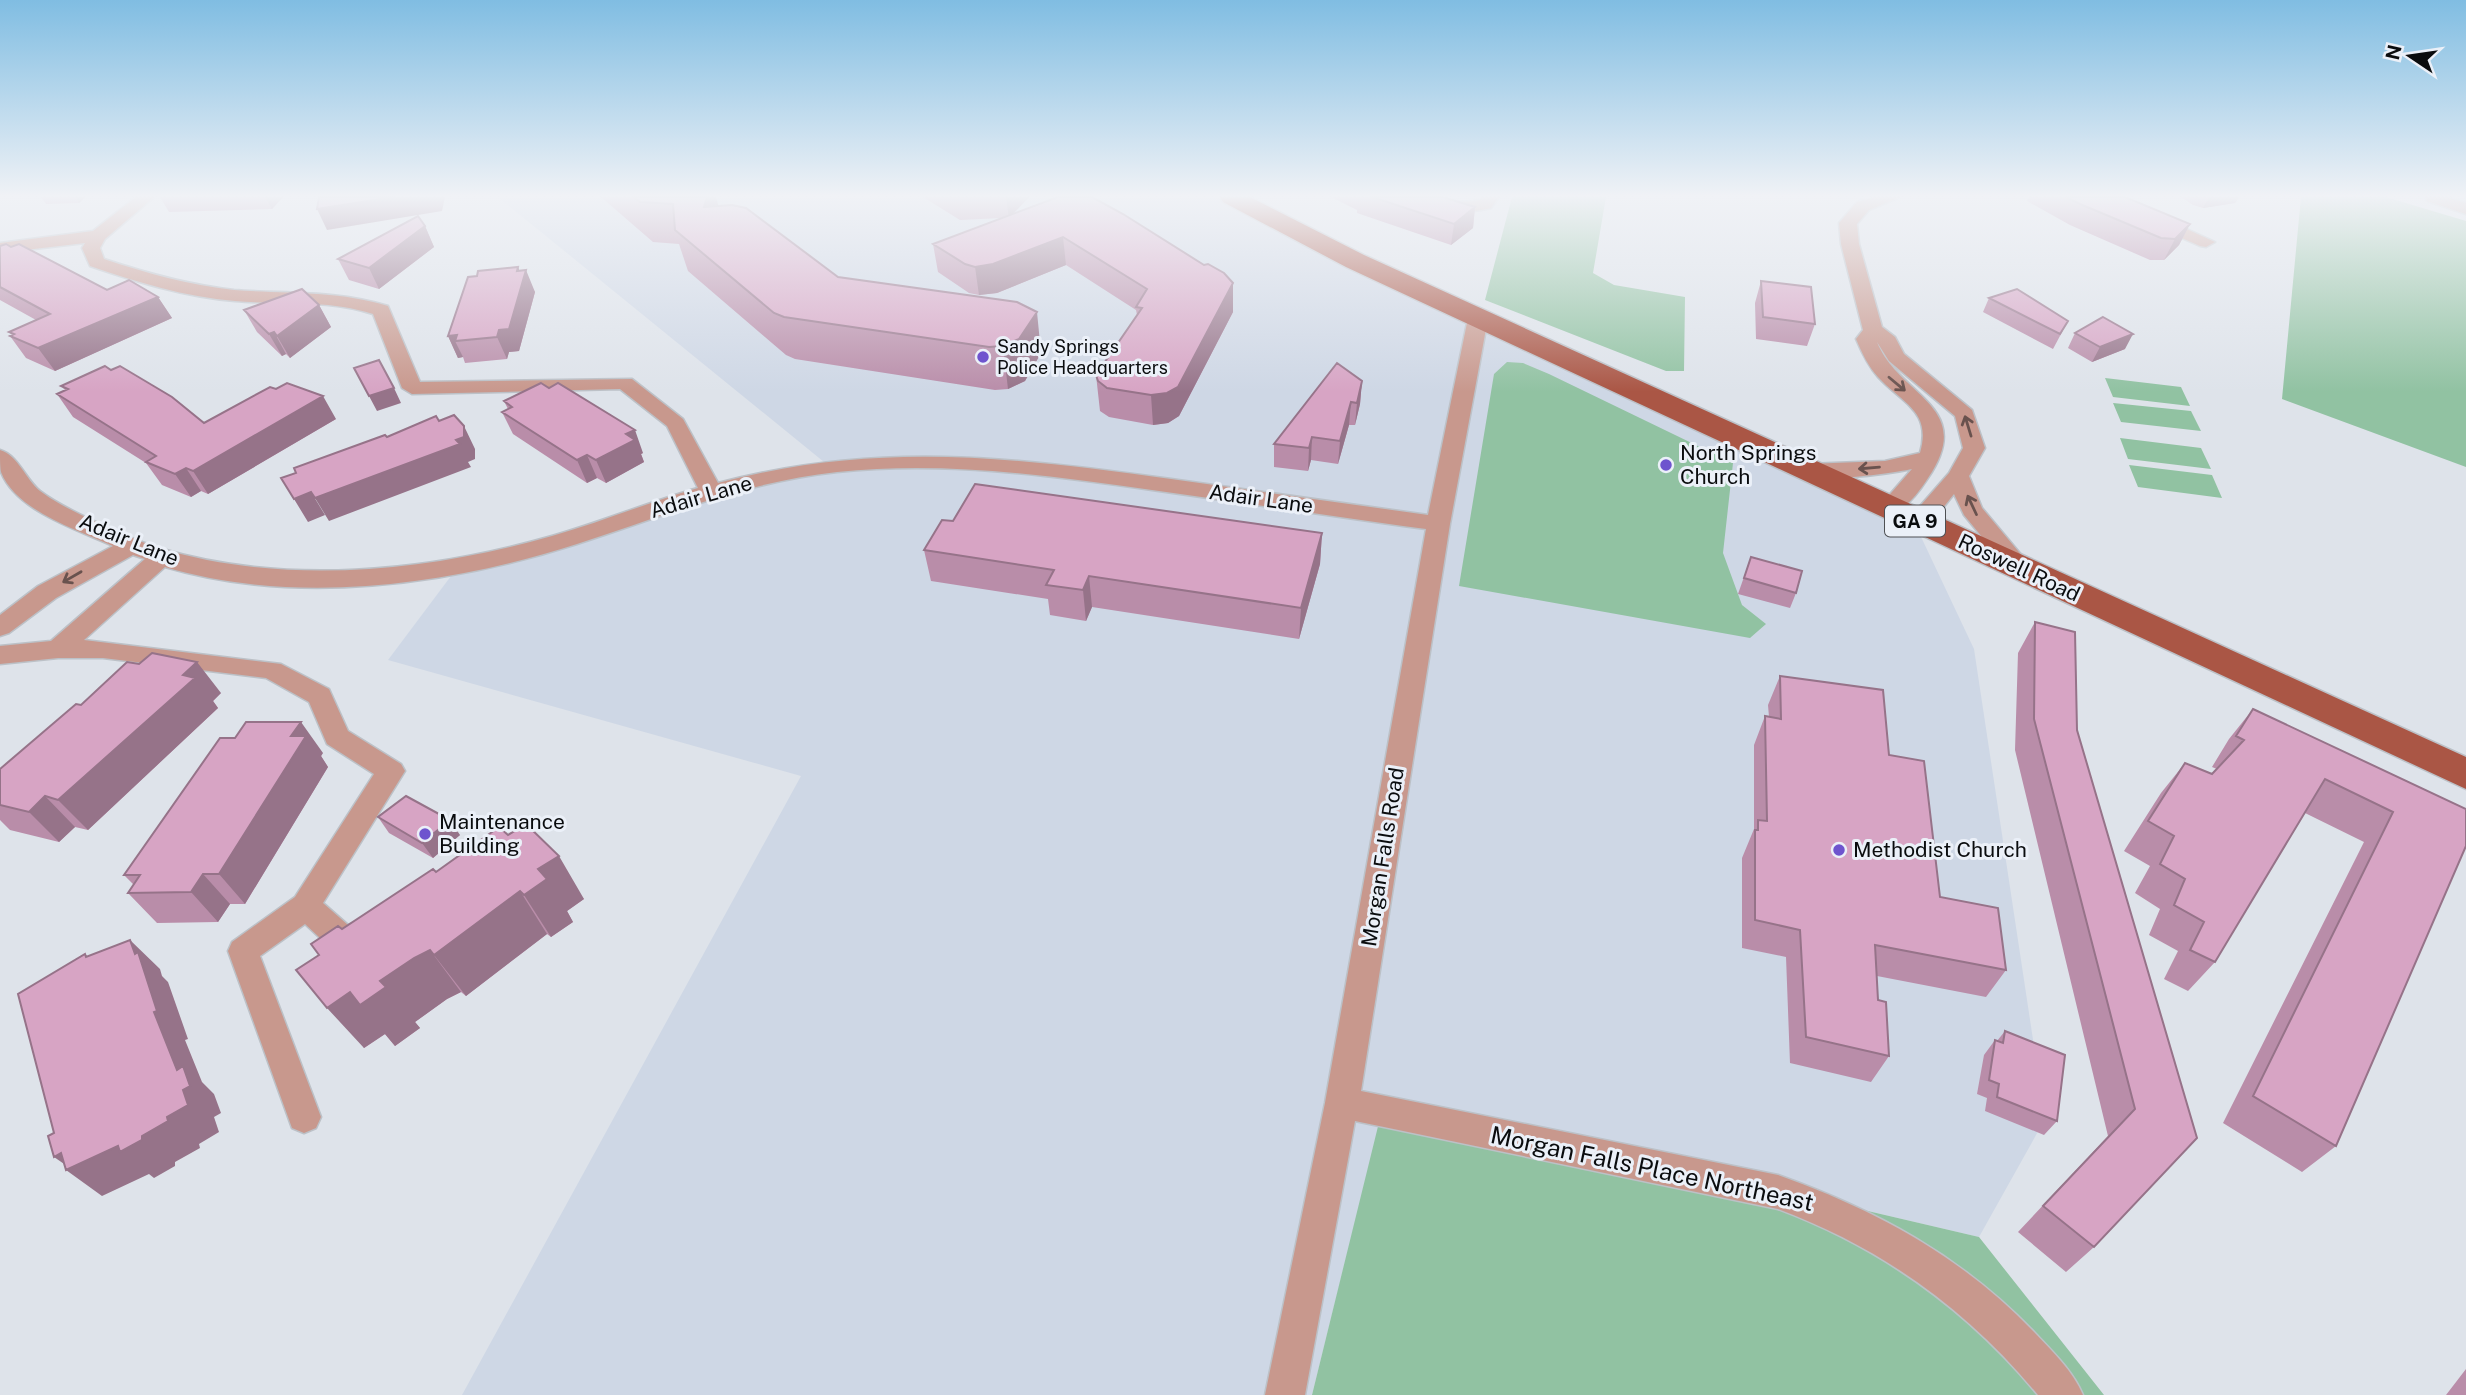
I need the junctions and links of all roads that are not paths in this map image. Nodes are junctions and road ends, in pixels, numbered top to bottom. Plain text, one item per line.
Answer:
1 (96, 262) edge
2 (1359, 262) edge
3 (1855, 262) edge
4 (1478, 318) junction
5 (1873, 330) junction
6 (0, 457) edge
7 (1929, 457) junction
8 (1808, 471) junction
9 (1958, 476) junction
10 (712, 493) junction
11 (1903, 515) junction
12 (1438, 524) junction
13 (133, 545) junction
14 (163, 556) junction
15 (2022, 570) junction
16 (0, 627) edge
17 (58, 649) junction
18 (0, 655) edge
19 (2466, 774) edge
20 (306, 906) junction
21 (381, 920) edge
22 (1342, 1102) junction
23 (304, 1117) dead end
24 (1285, 1395) edge
25 (2063, 1395) edge

1 - 10 street
2 - 4 main road, Roswell Road / GA 9
3 - 5 street
4 - 8 main road, Roswell Road / GA 9
4 - 12 street, Morgan Falls Road
5 -> 7 street
9 -> 5 street
6 - 13 street, Adair Lane
7 -> 8 street
7 - 11 street
8 - 11 main road, Roswell Road / GA 9
9 - 11 street
15 -> 9 street
10 - 12 street, Adair Lane
10 - 14 street, Adair Lane
11 - 15 main road, Roswell Road / GA 9
12 - 22 street, Morgan Falls Road
13 - 14 street, Adair Lane
13 -> 16 street
14 - 17 street
15 - 19 main road, Roswell Road / GA 9
17 - 18 street
17 - 20 street
20 - 21 street
20 - 23 street
22 - 24 street, Morgan Falls Road
22 - 25 street, Morgan Falls Place Northeast

